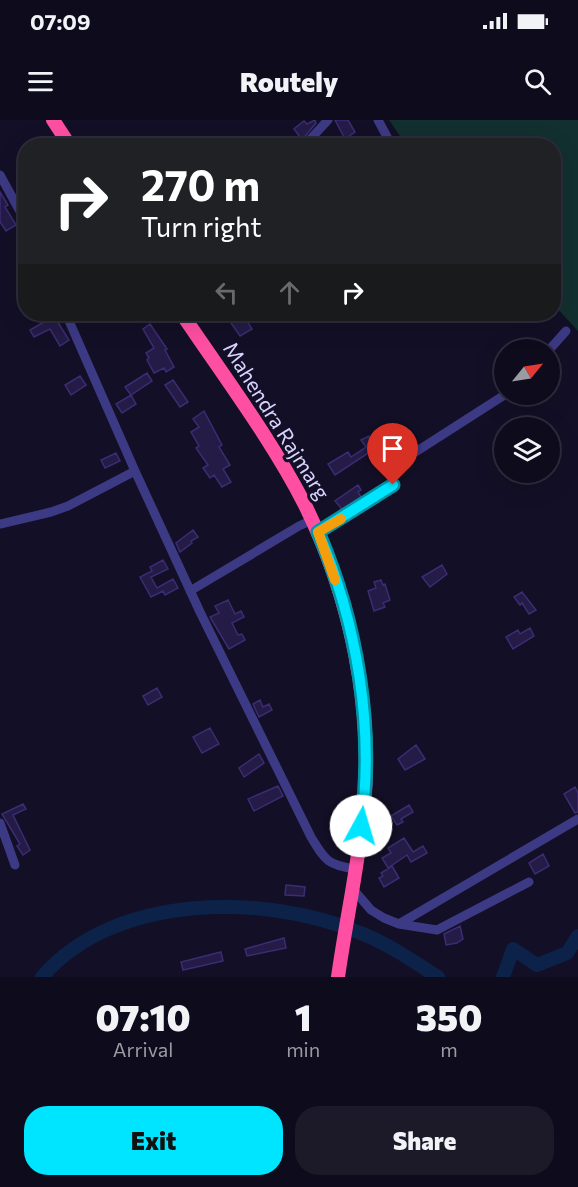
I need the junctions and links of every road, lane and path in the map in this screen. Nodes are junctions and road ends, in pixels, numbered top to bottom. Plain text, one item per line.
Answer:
1 (53, 120) edge
2 (328, 120) edge
3 (378, 120) edge
4 (65, 138) edge
5 (311, 138) edge
6 (388, 138) edge
7 (0, 175) edge
8 (18, 204) edge
9 (69, 321) edge
10 (187, 321) edge
11 (566, 331) dead end
12 (559, 339) edge
13 (494, 402) edge
14 (135, 471) junction
15 (0, 524) edge
16 (315, 526) junction
17 (190, 591) junction
18 (578, 819) edge
19 (0, 823) edge
20 (15, 865) dead end
21 (355, 869) junction
22 (529, 882) dead end
23 (352, 888) junction
24 (399, 924) junction
25 (338, 977) edge

1 - 4 highway
2 - 5 street
3 - 6 street
7 - 8 street
9 - 14 street
10 - 16 highway, Mahendra Rajmarg
11 - 12 street
13 - 16 street
14 - 15 street
14 - 17 street
16 - 17 street
16 - 21 highway, Mahendra Rajmarg
17 - 21 street
18 - 24 street
19 - 20 street
21 - 23 highway, Mahendra Rajmarg
22 - 24 street
23 - 24 street
23 - 25 highway, Mahendra Rajmarg

